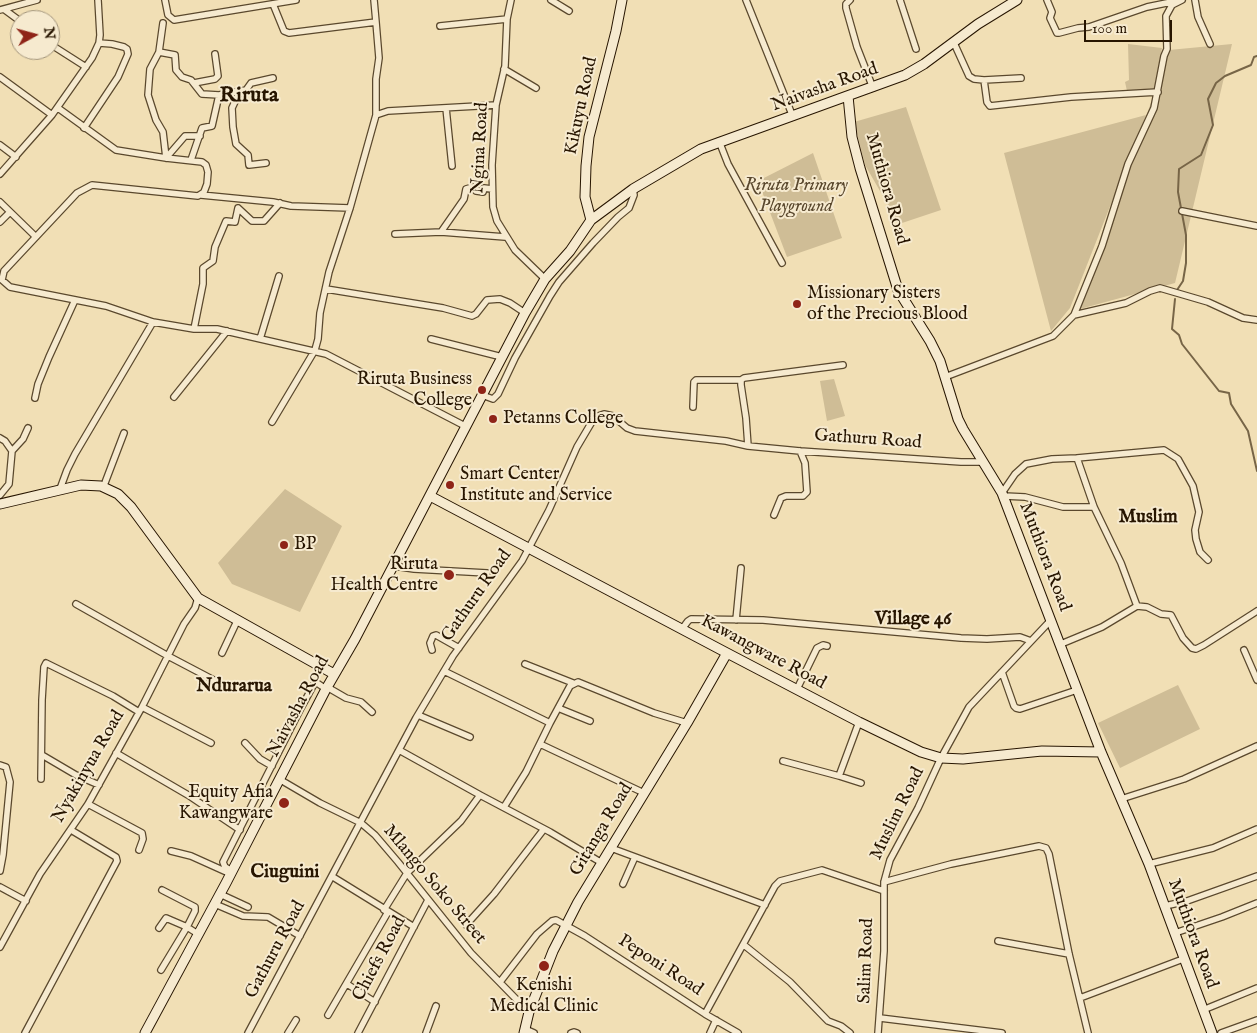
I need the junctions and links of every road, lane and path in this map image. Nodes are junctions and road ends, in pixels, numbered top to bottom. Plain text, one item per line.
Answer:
1 (37, 0) edge
2 (98, 0) edge
3 (165, 0) edge
4 (296, 0) edge
5 (374, 0) edge
6 (511, 0) edge
7 (551, 0) edge
8 (622, 0) edge
9 (746, 0) edge
10 (850, 0) edge
11 (900, 0) edge
12 (1017, 0) edge
13 (1047, 0) edge
14 (1181, 0) edge
15 (1195, 0) edge
16 (273, 4) junction
17 (2, 10) edge
18 (570, 11) dead end
19 (507, 19) junction
20 (376, 22) junction
21 (163, 23) dead end
22 (440, 26) dead end
23 (99, 43) junction
24 (954, 43) junction
25 (1210, 44) dead end
26 (916, 49) dead end
27 (60, 50) edge
28 (159, 52) junction
29 (215, 54) dead end
30 (86, 67) junction
31 (504, 69) junction
32 (0, 77) edge
33 (273, 78) dead end
34 (1021, 78) dead end
35 (984, 80) junction
36 (194, 83) junction
37 (536, 88) dead end
38 (873, 88) junction
39 (240, 91) junction
40 (1158, 92) junction
41 (219, 95) junction
42 (848, 96) junction
43 (496, 105) junction
44 (58, 108) junction
45 (446, 108) junction
46 (52, 115) junction
47 (376, 115) junction
48 (793, 117) junction
49 (84, 128) junction
50 (200, 136) junction
51 (719, 142) junction
52 (0, 145) edge
53 (16, 157) junction
54 (166, 158) junction
55 (191, 160) junction
56 (266, 163) dead end
57 (452, 166) dead end
58 (0, 174) edge
59 (492, 189) junction
60 (633, 189) junction
61 (201, 195) junction
62 (0, 202) edge
63 (280, 203) junction
64 (350, 208) junction
65 (1182, 211) dead end
66 (10, 212) junction
67 (591, 220) junction
68 (0, 222) edge
69 (1257, 226) edge
70 (441, 232) junction
71 (395, 234) dead end
72 (36, 237) junction
73 (505, 237) junction
74 (782, 264) dead end
75 (279, 276) dead end
76 (545, 280) junction
77 (326, 289) junction
78 (75, 300) junction
79 (525, 313) junction
80 (1074, 315) junction
81 (1257, 320) edge
82 (153, 322) junction
83 (194, 329) junction
84 (227, 331) junction
85 (260, 339) junction
86 (431, 339) dead end
87 (315, 350) junction
88 (504, 355) junction
89 (516, 358) junction
90 (843, 365) dead end
91 (945, 377) junction
92 (741, 380) junction
93 (482, 395) junction
94 (174, 397) dead end
95 (35, 398) dead end
96 (694, 407) dead end
97 (272, 422) dead end
98 (465, 426) junction
99 (28, 428) dead end
100 (124, 433) dead end
101 (0, 438) edge
102 (748, 446) junction
103 (12, 451) junction
104 (800, 451) junction
105 (1077, 458) junction
106 (983, 462) junction
107 (103, 488) junction
108 (60, 489) junction
109 (0, 494) edge
110 (1003, 494) junction
111 (430, 496) junction
112 (0, 504) edge
113 (1094, 507) junction
114 (774, 516) dead end
115 (528, 548) junction
116 (1208, 560) dead end
117 (394, 566) junction
118 (741, 568) dead end
119 (487, 573) dead end
120 (198, 598) junction
121 (76, 604) dead end
122 (1137, 606) junction
123 (1257, 611) edge
124 (238, 620) junction
125 (736, 620) junction
126 (1051, 620) junction
127 (682, 629) junction
128 (1031, 641) junction
129 (1061, 644) junction
130 (827, 646) dead end
131 (459, 648) junction
132 (432, 650) dead end
133 (1244, 650) dead end
134 (222, 653) dead end
135 (727, 653) junction
136 (168, 656) junction
137 (526, 664) dead end
138 (444, 671) junction
139 (1002, 672) junction
140 (334, 674) junction
141 (1257, 680) edge
142 (573, 683) junction
143 (227, 687) dead end
144 (327, 688) junction
145 (797, 689) junction
146 (1077, 690) junction
147 (300, 708) junction
148 (558, 708) junction
149 (140, 709) junction
150 (314, 712) junction
151 (372, 712) dead end
152 (418, 715) junction
153 (590, 721) dead end
154 (293, 722) junction
155 (859, 722) junction
156 (550, 723) junction
157 (687, 723) junction
158 (306, 727) junction
159 (470, 737) dead end
160 (211, 743) dead end
161 (245, 743) dead end
162 (540, 744) junction
163 (1257, 746) edge
164 (399, 750) junction
165 (1101, 752) junction
166 (116, 753) junction
167 (42, 755) junction
168 (941, 758) junction
169 (276, 759) junction
170 (783, 761) dead end
171 (287, 763) junction
172 (0, 765) edge
173 (272, 766) junction
174 (839, 776) junction
175 (42, 779) dead end
176 (265, 781) junction
177 (277, 783) junction
178 (862, 783) dead end
179 (99, 785) junction
180 (644, 793) junction
181 (480, 795) junction
182 (1121, 799) junction
183 (88, 804) junction
184 (504, 807) junction
185 (248, 814) junction
186 (259, 818) junction
187 (361, 823) junction
188 (544, 828) junction
189 (1257, 829) edge
190 (71, 830) junction
191 (240, 830) junction
192 (236, 838) junction
193 (246, 844) junction
194 (611, 848) junction
195 (139, 850) dead end
196 (171, 851) dead end
197 (635, 857) junction
198 (602, 863) junction
199 (1149, 864) junction
200 (0, 871) edge
201 (232, 872) junction
202 (407, 873) junction
203 (1257, 876) edge
204 (333, 877) junction
205 (884, 882) junction
206 (623, 884) dead end
207 (0, 887) edge
208 (162, 890) dead end
209 (884, 891) junction
210 (220, 894) junction
211 (428, 900) junction
212 (26, 901) junction
213 (1257, 902) edge
214 (215, 904) junction
215 (765, 905) junction
216 (1165, 906) junction
217 (248, 907) dead end
218 (386, 911) junction
219 (466, 925) dead end
220 (566, 925) junction
221 (187, 926) junction
222 (414, 927) junction
223 (159, 928) dead end
224 (1174, 933) junction
225 (198, 934) junction
226 (300, 936) junction
227 (998, 941) dead end
228 (744, 945) junction
229 (0, 947) edge
230 (1069, 954) junction
231 (1183, 958) junction
232 (161, 970) dead end
233 (500, 982) junction
234 (347, 984) junction
235 (1257, 988) edge
236 (1080, 998) junction
237 (375, 1002) junction
238 (532, 1003) junction
239 (436, 1006) dead end
240 (1203, 1010) junction
241 (705, 1014) junction
242 (328, 1016) dead end
243 (880, 1018) junction
244 (296, 1020) dead end
245 (716, 1020) junction
246 (1257, 1020) edge
247 (524, 1031) edge
248 (25, 1033) edge
249 (145, 1033) edge
250 (248, 1033) edge
251 (288, 1033) edge
252 (358, 1033) edge
253 (426, 1033) edge
254 (534, 1033) edge
255 (571, 1033) edge
256 (577, 1033) edge
257 (710, 1033) edge
258 (738, 1033) edge
259 (850, 1033) edge
260 (878, 1033) edge
261 (1002, 1033) edge
262 (1088, 1033) edge
263 (1212, 1033) edge
264 (1221, 1033) edge

1 - 17 street
2 - 23 street
3 - 16 street
4 - 16 street
5 - 20 street
6 - 19 street, Ngina Road
7 - 18 street
8 - 67 main road, Kikuyu Road
9 - 48 street
10 - 38 street
11 - 26 street
12 - 24 main road, Naivasha Road
13 - 14 street
14 - 40 street
15 - 25 street
16 - 20 street
19 - 22 street
19 - 31 street, Ngina Road
20 - 47 street
21 - 28 street
23 - 30 street
23 - 49 street
24 - 35 street
24 - 38 main road, Naivasha Road
27 - 30 street
28 - 36 street
28 - 54 street
29 - 36 street
30 - 44 street
31 - 37 street
31 - 43 street, Ngina Road
32 - 46 street
33 - 39 street
34 - 35 street
35 - 40 street
36 - 41 street
38 - 42 main road, Naivasha Road
39 - 41 street
39 - 56 street
40 - 80 street
41 - 50 street
42 - 48 main road, Naivasha Road
42 - 91 main road, Muthiora Road
43 - 45 street
43 - 59 street, Ngina Road
44 - 46 street
44 - 49 street
45 - 47 street
45 - 57 street
46 - 53 street
47 - 64 street
48 - 51 main road, Naivasha Road
49 - 54 street
50 - 54 street
50 - 55 street
51 - 60 main road, Naivasha Road
51 - 74 street
52 - 53 street
53 - 58 street
54 - 55 street
55 - 61 street
59 - 70 street
59 - 73 street, Ngina Road
60 - 67 main road, Naivasha Road
60 - 89 street
61 - 63 street
61 - 72 street
62 - 66 street
63 - 64 street
63 - 83 street
64 - 77 street
65 - 69 street
66 - 68 street
66 - 72 street
67 - 76 main road, Naivasha Road
70 - 71 street
70 - 73 street
72 - 78 street
73 - 76 street, Ngina Road
75 - 85 street
76 - 79 main road, Naivasha Road
77 - 79 street
77 - 87 street
78 - 82 street
78 - 95 street
79 - 88 main road, Naivasha Road
80 - 81 street
80 - 91 street
82 - 83 street
82 - 108 street
83 - 84 street
84 - 85 street
84 - 94 street
85 - 87 street
86 - 88 street
87 - 97 street
87 - 98 street
88 - 89 street
88 - 93 main road, Naivasha Road
89 - 93 street
90 - 92 street
91 - 106 main road, Muthiora Road
92 - 96 street
92 - 102 street
93 - 98 main road, Naivasha Road
98 - 111 main road, Naivasha Road
99 - 103 street
100 - 107 street
101 - 103 street
102 - 104 street, Gathuru Road
102 - 115 street, Gathuru Road
103 - 109 street
104 - 106 street, Gathuru Road
104 - 114 street
105 - 110 street
105 - 113 street
105 - 116 street
106 - 110 main road, Muthiora Road
107 - 108 main road
107 - 120 main road
108 - 112 main road
110 - 113 street
110 - 126 main road, Muthiora Road
111 - 115 main road, Kawangware Road
111 - 117 main road, Naivasha Road
113 - 122 street
115 - 127 main road, Kawangware Road
115 - 131 street, Gathuru Road
117 - 119 street
117 - 140 main road, Naivasha Road
118 - 125 street
120 - 124 main road
120 - 136 street, Nyakinyua Road
121 - 136 street
122 - 123 street
122 - 129 street
124 - 134 street
124 - 140 main road
125 - 127 street
125 - 128 street
126 - 128 street, Muslim Road
126 - 129 main road, Muthiora Road
127 - 135 main road, Kawangware Road
128 - 139 street, Muslim Road
129 - 146 main road, Muthiora Road
130 - 145 street
131 - 132 street
131 - 138 street, Gathuru Road
133 - 141 street
135 - 145 main road, Kawangware Road
135 - 157 main road, Gitanga Road
136 - 143 street
136 - 149 street, Nyakinyua Road
137 - 142 street
138 - 152 street, Gathuru Road
138 - 156 street
139 - 146 street
139 - 168 street, Muslim Road
140 - 144 main road, Naivasha Road
142 - 148 street
142 - 157 street
144 - 147 street
144 - 150 main road, Naivasha Road
144 - 151 street
145 - 155 main road, Kawangware Road
146 - 165 main road, Muthiora Road
147 - 150 street
147 - 154 street
148 - 153 street
148 - 156 street
149 - 160 street
149 - 166 street, Nyakinyua Road
149 - 167 street
150 - 158 main road, Naivasha Road
152 - 159 street
152 - 164 street, Gathuru Road
154 - 158 street
154 - 169 street
155 - 168 main road, Kawangware Road
155 - 174 street
156 - 162 street
157 - 180 main road, Gitanga Road
158 - 171 main road, Naivasha Road
161 - 173 street
162 - 180 street
162 - 184 street
163 - 182 street
164 - 181 street
164 - 187 street, Gathuru Road
165 - 168 main road, Kawangware Road
165 - 182 main road, Muthiora Road
166 - 179 street, Nyakinyua Road
166 - 191 street
167 - 175 street
167 - 179 street
168 - 205 street, Muslim Road
169 - 171 street
169 - 173 street
170 - 174 street
171 - 177 main road, Naivasha Road
172 - 200 street
173 - 176 street
174 - 178 street
176 - 177 street, Mlango Soko Street
176 - 185 street
177 - 186 main road, Naivasha Road
177 - 187 street, Mlango Soko Street
179 - 183 street, Nyakinyua Road
180 - 194 main road, Gitanga Road
181 - 184 street
181 - 202 street
182 - 199 main road, Muthiora Road
183 - 190 street, Nyakinyua Road
183 - 195 street
184 - 188 street
185 - 186 street
185 - 191 street
186 - 193 main road, Naivasha Road
187 - 202 street, Mlango Soko Street
187 - 204 street, Gathuru Road
188 - 198 street
188 - 219 street
189 - 199 street
190 - 212 street, Nyakinyua Road
190 - 248 street
191 - 192 street
192 - 193 street
192 - 201 street
193 - 201 main road, Naivasha Road
194 - 197 street
194 - 198 main road, Gitanga Road
196 - 201 street
197 - 206 street
197 - 215 street
198 - 220 main road, Gitanga Road
199 - 216 main road, Muthiora Road
201 - 210 main road, Naivasha Road
202 - 211 street, Mlango Soko Street
202 - 218 street
203 - 216 street
204 - 218 street
204 - 226 street, Gathuru Road
205 - 209 street, Muslim Road
205 - 230 street
207 - 212 street
208 - 221 street
209 - 215 street, Muslim Road
209 - 243 street, Salim Road
210 - 214 main road, Naivasha Road
210 - 217 street
211 - 222 street, Chiefs Road
211 - 233 street, Mlango Soko Street
212 - 229 street, Nyakinyua Road
213 - 224 street
214 - 225 main road, Naivasha Road
214 - 226 street
215 - 228 street, Muslim Road
216 - 224 main road, Muthiora Road
218 - 222 street
218 - 234 street
220 - 233 street
220 - 238 main road, Gitanga Road
220 - 241 street, Peponi Road
221 - 223 street
221 - 225 street
221 - 232 street
222 - 237 street, Chiefs Road
224 - 231 main road, Muthiora Road
225 - 249 main road, Naivasha Road
226 - 250 street, Gathuru Road
227 - 230 street
228 - 241 street, Muslim Road
228 - 259 street
230 - 236 street
231 - 236 street
231 - 240 main road, Muthiora Road
233 - 238 street, Mlango Soko Street
234 - 237 street
234 - 242 street
235 - 240 street
236 - 262 street
237 - 252 street, Chiefs Road
238 - 247 main road, Gitanga Road
239 - 253 street
240 - 263 main road, Muthiora Road
241 - 245 street, Peponi Road
243 - 260 street, Salim Road
243 - 261 street
244 - 251 street
245 - 257 street
245 - 258 street, Peponi Road
246 - 264 street
247 - 254 street
255 - 256 street

